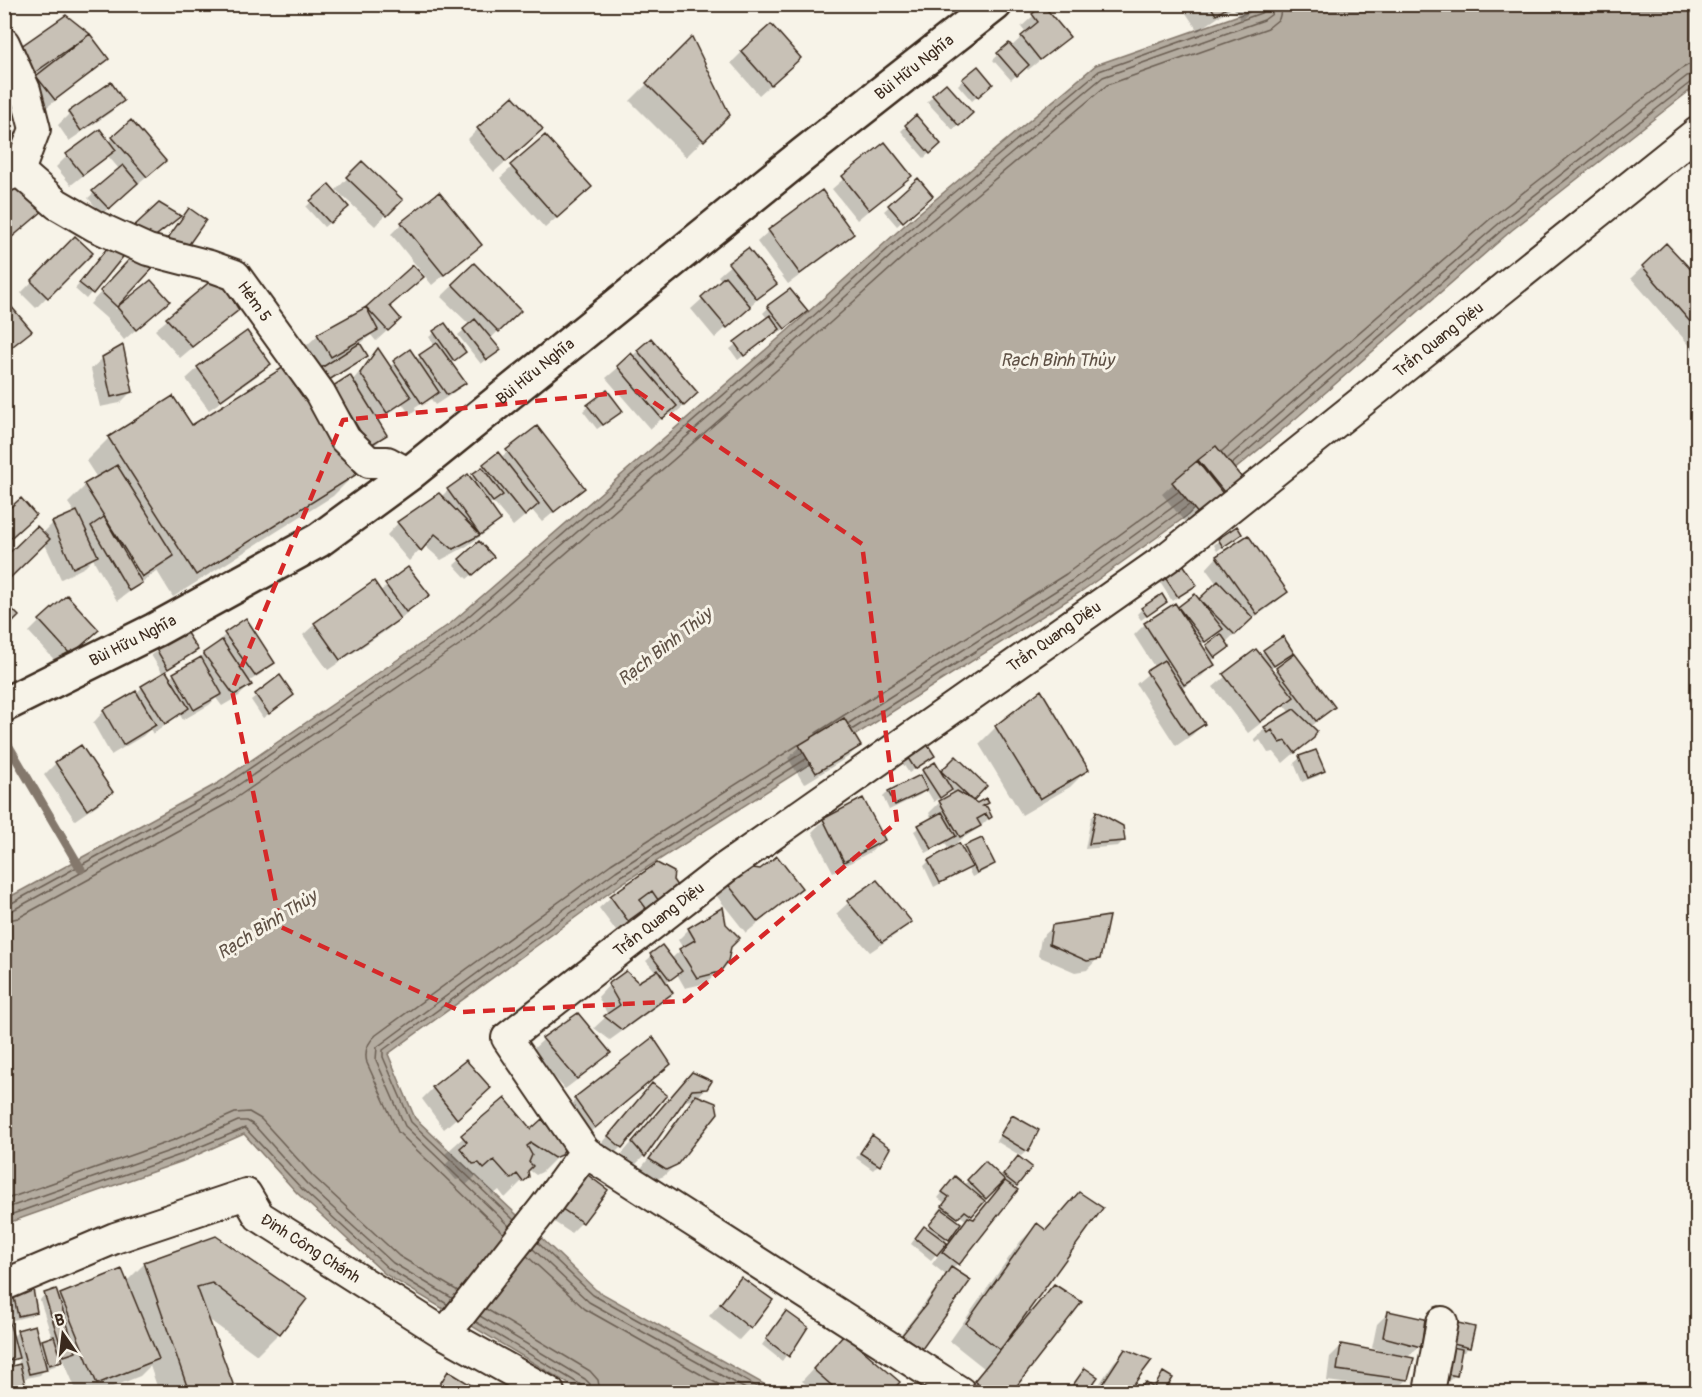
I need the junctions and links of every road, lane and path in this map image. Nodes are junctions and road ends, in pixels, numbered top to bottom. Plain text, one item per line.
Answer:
1 (994, 4) edge
2 (4, 44) edge
3 (1698, 132) edge
4 (12, 174) edge
5 (408, 474) junction
6 (4, 705) edge
7 (585, 1152) junction
8 (4, 1285) edge
9 (1442, 1322) dead end
10 (451, 1327) junction
11 (549, 1392) edge
12 (960, 1392) edge
13 (1430, 1392) edge

1 - 5 main road, Bùi Hữu Nghĩa
2 - 4 street, Hẻm 5
3 - 7 street, Trần Quang Diệu
4 - 5 street, Hẻm 5
5 - 6 main road, Bùi Hữu Nghĩa
7 - 10 street
7 - 12 street, Trần Quang Diệu
8 - 10 street, Đinh Công Chánh
9 - 13 street
10 - 11 street

